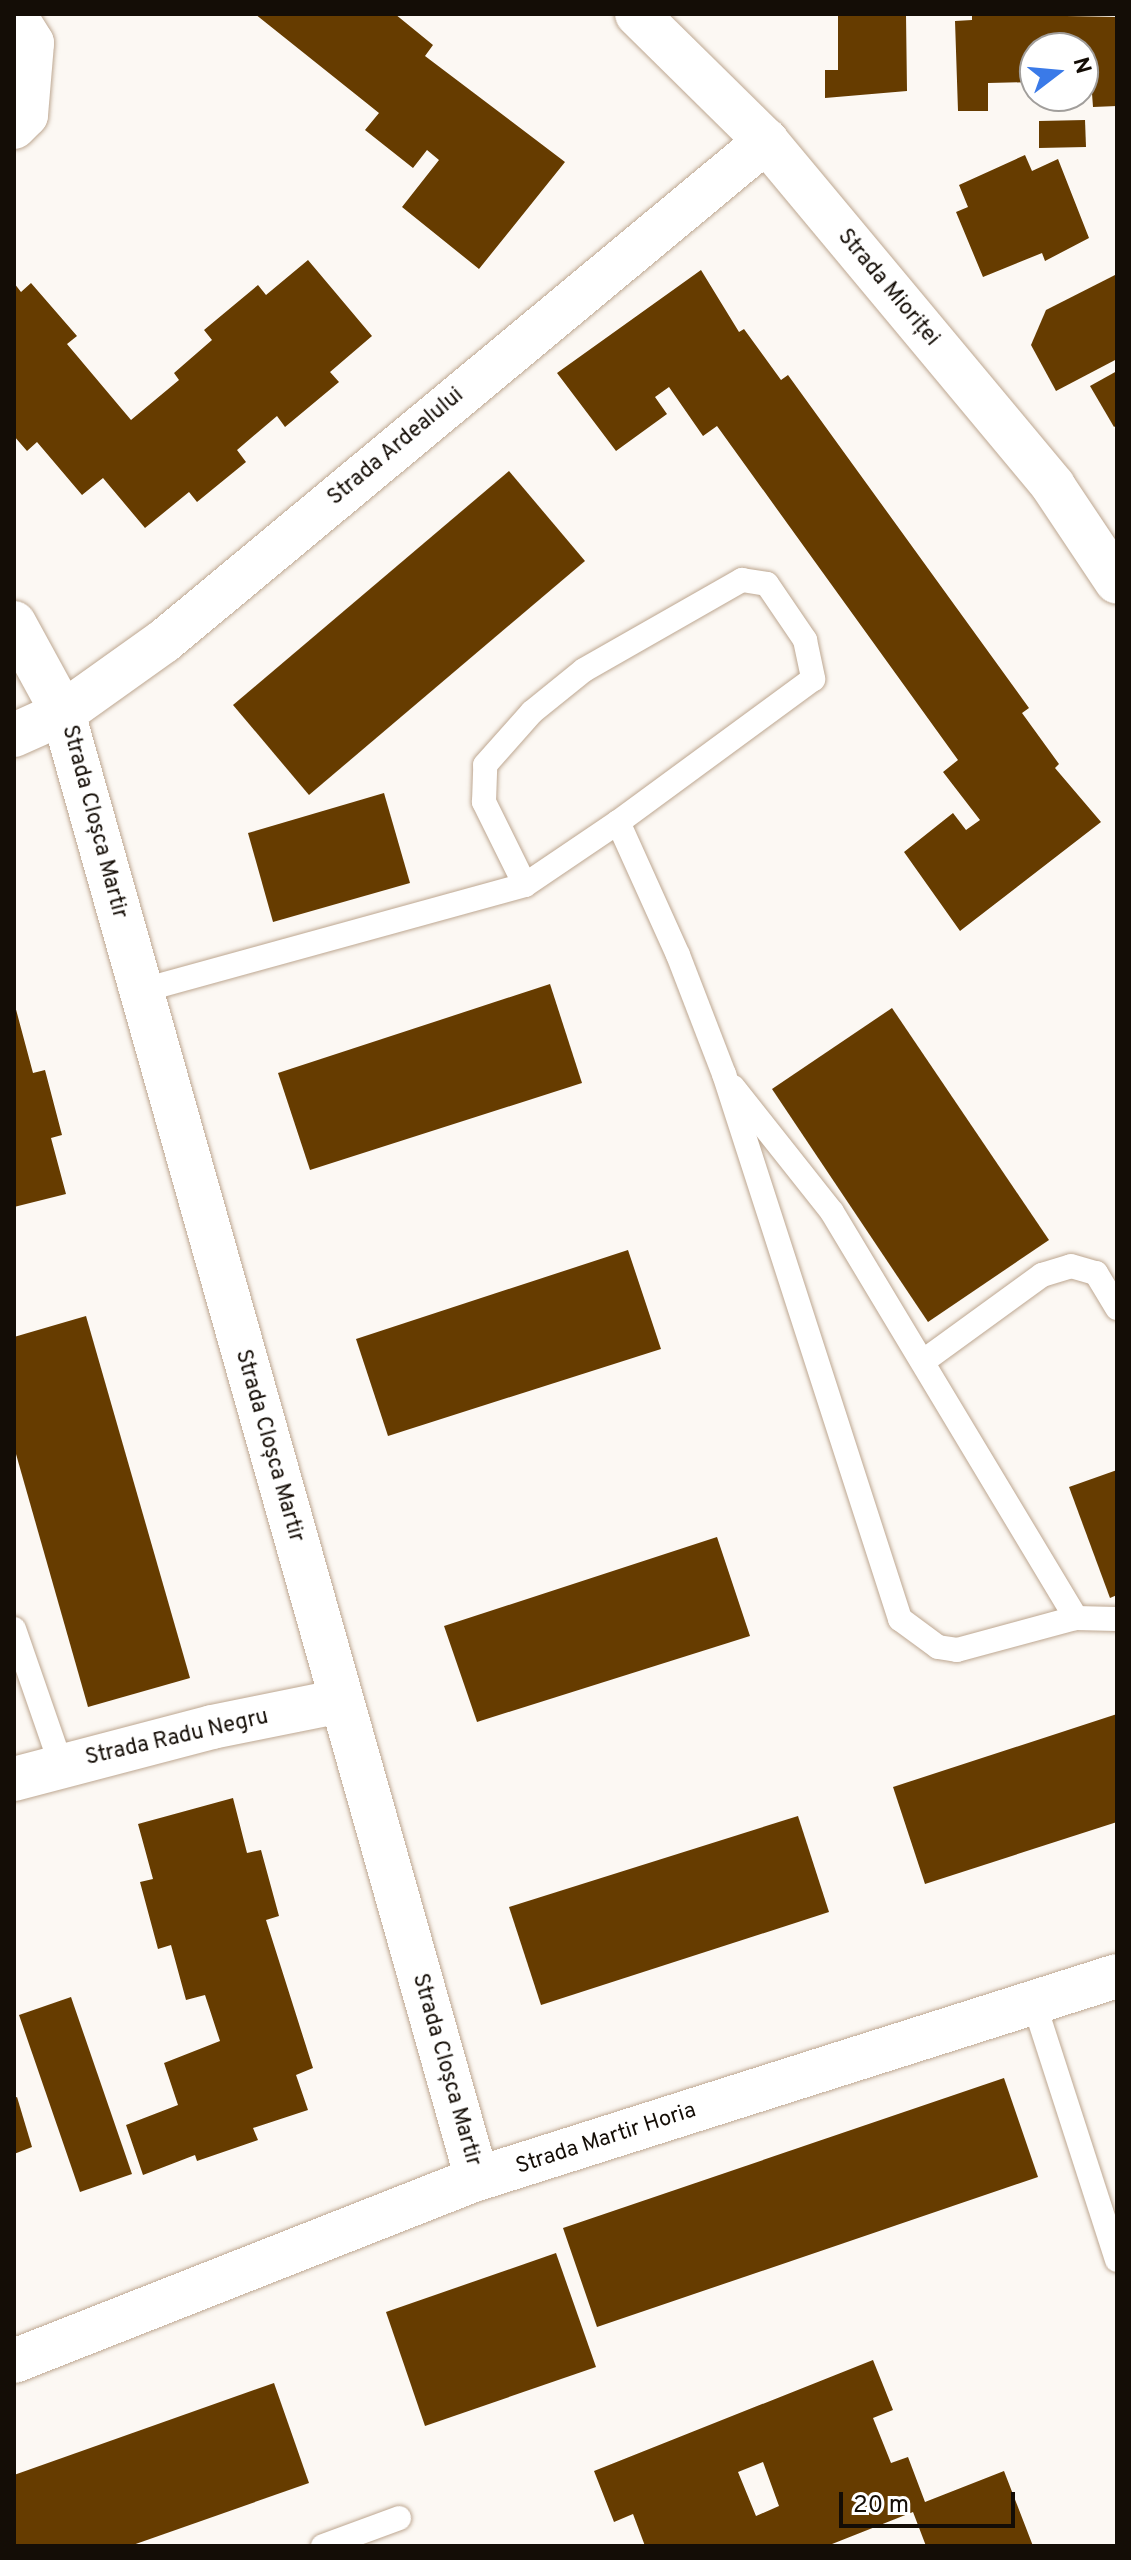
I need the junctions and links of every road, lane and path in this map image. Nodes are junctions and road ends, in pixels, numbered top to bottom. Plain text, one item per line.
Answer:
1 (14, 14) edge
2 (637, 14) edge
3 (14, 127) edge
4 (766, 141) junction
5 (1117, 582) edge
6 (14, 623) edge
7 (63, 713) junction
8 (14, 735) edge
9 (618, 822) junction
10 (525, 885) junction
11 (140, 991) junction
12 (724, 1074) junction
13 (1117, 1308) edge
14 (925, 1360) junction
15 (1076, 1618) junction
16 (1117, 1619) edge
17 (14, 1629) edge
18 (341, 1701) junction
19 (61, 1765) junction
20 (14, 1779) edge
21 (1117, 1976) edge
22 (1034, 2003) junction
23 (477, 2179) junction
24 (1117, 2260) edge
25 (14, 2361) edge
26 (399, 2518) dead end
27 (323, 2546) edge

1 - 3 street
2 - 4 street, Strada Mioriței
4 - 5 street, Strada Mioriței
4 - 7 street, Strada Ardealului
6 - 7 street, Strada Cloșca Martir
7 - 8 street, Strada Ardealului
7 - 11 street, Strada Cloșca Martir
9 - 10 lane
9 - 10 lane
9 - 12 lane
10 - 11 lane
11 - 18 street, Strada Cloșca Martir
12 - 14 lane
12 - 15 lane
13 - 14 lane
14 - 15 lane
15 - 16 lane
17 - 19 lane
18 - 19 street, Strada Radu Negru
18 - 23 street, Strada Cloșca Martir
19 - 20 street, Strada Radu Negru
21 - 22 street, Strada Martir Horia
22 - 23 street, Strada Martir Horia
22 - 24 lane
23 - 25 street, Strada Martir Horia
26 - 27 lane

